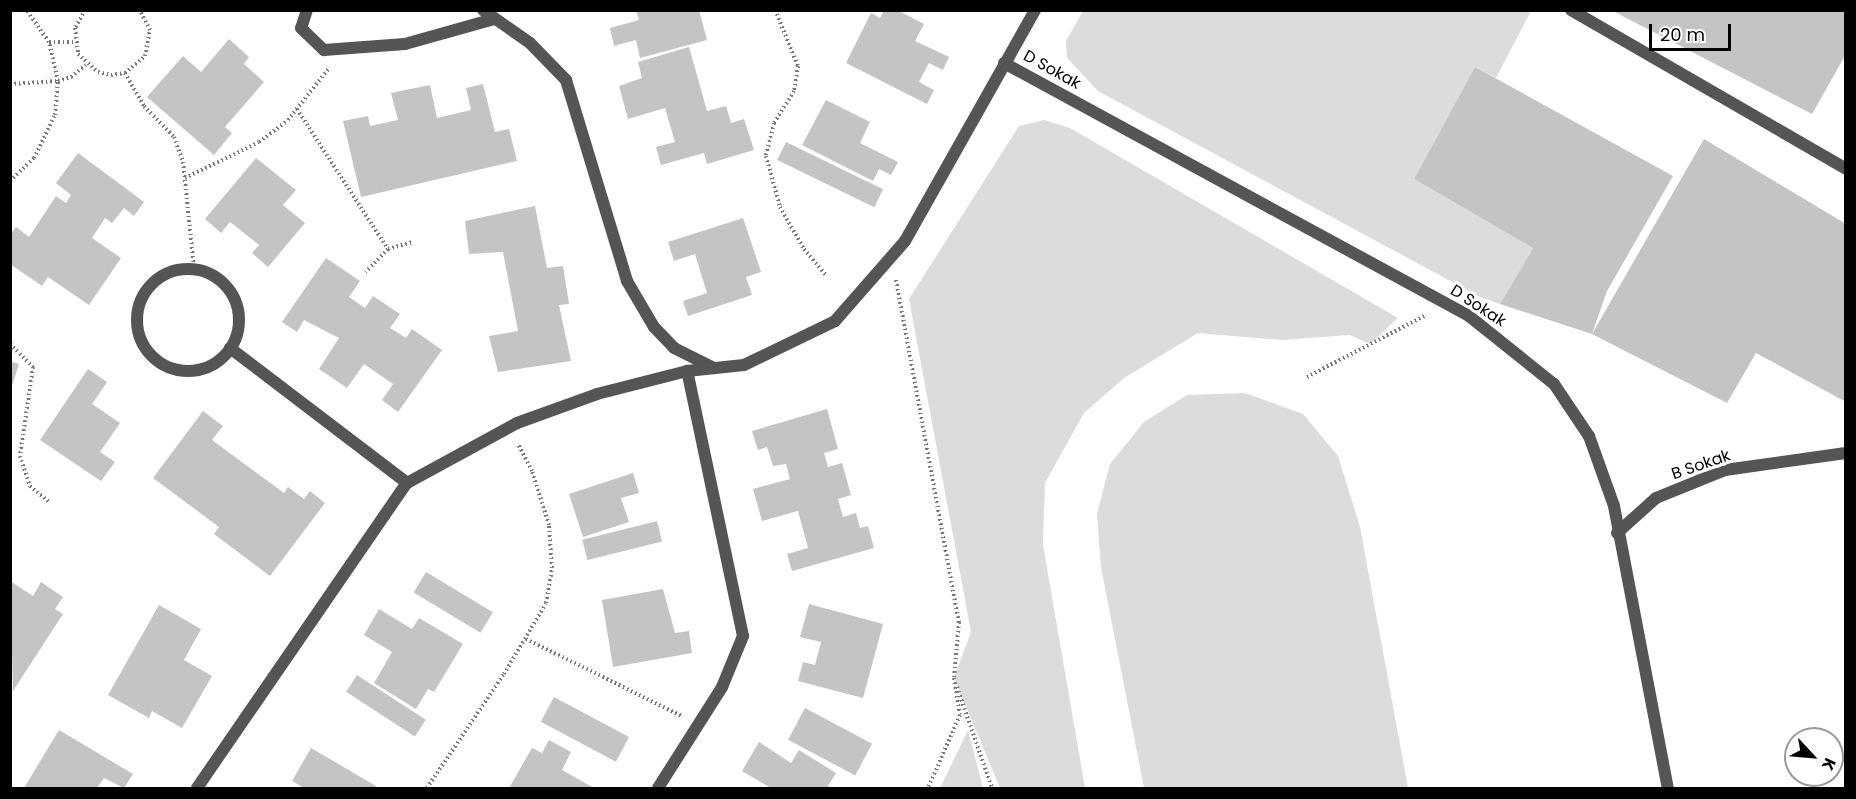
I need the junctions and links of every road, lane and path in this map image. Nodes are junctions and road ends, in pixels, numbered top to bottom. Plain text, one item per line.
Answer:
1 (27, 10) edge
2 (85, 10) edge
3 (140, 10) edge
4 (307, 10) edge
5 (483, 10) edge
6 (775, 10) edge
7 (1035, 10) edge
8 (1570, 10) edge
9 (494, 19) junction
10 (50, 42) junction
11 (74, 42) junction
12 (345, 48) junction
13 (1004, 63) junction
14 (86, 65) junction
15 (125, 73) junction
16 (58, 81) junction
17 (10, 84) edge
18 (297, 109) junction
19 (1845, 169) edge
20 (185, 178) junction
21 (10, 181) edge
22 (412, 242) dead end
23 (388, 249) junction
24 (892, 256) junction
25 (194, 269) junction
26 (366, 272) dead end
27 (826, 275) dead end
28 (1446, 304) junction
29 (10, 344) edge
30 (230, 348) junction
31 (714, 368) junction
32 (687, 371) junction
33 (1307, 377) dead end
34 (510, 427) junction
35 (1845, 453) edge
36 (407, 483) junction
37 (49, 502) dead end
38 (1617, 533) junction
39 (526, 639) junction
40 (954, 678) junction
41 (699, 724) junction
42 (197, 789) edge
43 (427, 789) edge
44 (658, 789) edge
45 (928, 789) edge
46 (992, 789) edge
47 (1668, 789) edge

1 - 10 path
2 - 11 path
3 - 15 path
4 - 12 lane
5 - 9 lane
6 - 27 path
7 - 13 lane
8 - 19 lane
9 - 12 lane
9 - 31 lane
10 - 11 path
10 - 16 path
11 - 14 path
12 - 18 path
13 - 24 lane
13 - 28 lane, D Sokak
14 - 15 path
14 - 16 path
15 - 20 path
16 - 17 path
16 - 21 path
18 - 20 path
18 - 23 path
20 - 25 path
22 - 23 path
23 - 26 path
24 - 31 lane
24 - 40 path
25 - 30 lane
25 - 30 lane
28 - 33 path
28 - 38 lane, D Sokak
29 - 37 path
30 - 36 lane
31 - 32 lane
32 - 34 lane
32 - 41 lane
34 - 36 lane
34 - 39 path
35 - 38 lane, B Sokak
36 - 42 lane
38 - 47 lane, D Sokak
39 - 41 path
39 - 43 path
40 - 45 path
40 - 46 path
41 - 44 lane

